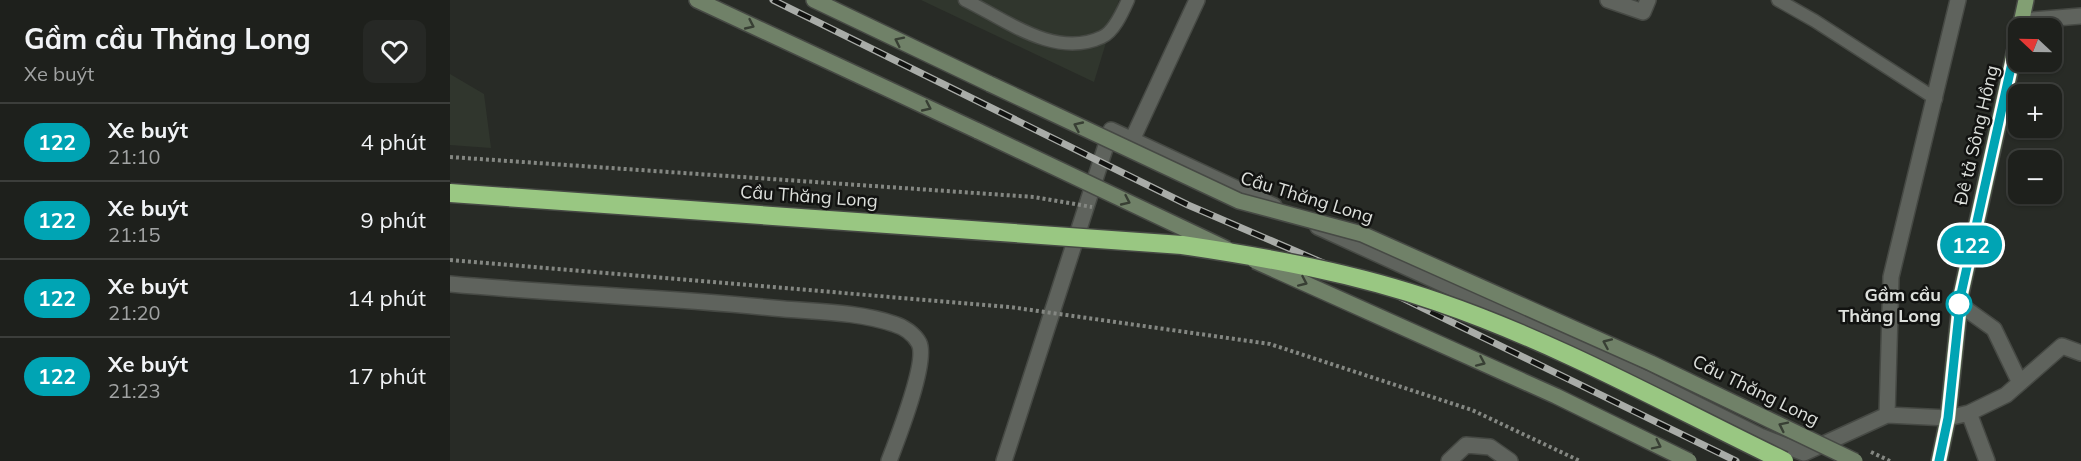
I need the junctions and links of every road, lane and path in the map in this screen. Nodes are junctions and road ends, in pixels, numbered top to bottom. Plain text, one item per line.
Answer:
1 (697, 0) edge
2 (814, 0) edge
3 (965, 0) edge
4 (1128, 0) edge
5 (1197, 0) edge
6 (1608, 0) edge
7 (1648, 0) edge
8 (1778, 0) edge
9 (1958, 0) edge
10 (2026, 0) edge
11 (2081, 16) edge
12 (2022, 18) edge
13 (2062, 19) edge
14 (2010, 72) edge
15 (1936, 99) junction
16 (1132, 140) junction
17 (450, 193) edge
18 (450, 260) edge
19 (450, 284) edge
20 (1959, 304) junction
21 (2081, 353) edge
22 (2020, 383) junction
23 (1969, 413) junction
24 (1887, 415) junction
25 (1948, 418) junction
26 (889, 461) edge
27 (1004, 461) edge
28 (1449, 461) edge
29 (1510, 461) edge
30 (1580, 461) edge
31 (1689, 461) edge
32 (1784, 461) edge
33 (1854, 461) edge
34 (1939, 461) edge
35 (1987, 461) edge

1 -> 31 main road, bridge
33 -> 2 main road, Cầu Thăng Long, bridge
3 - 4 lane
5 - 16 street
6 - 7 street
8 - 15 lane
9 - 15 street
10 - 12 main road, Đê tả Sông Hồng
11 - 13 street
14 - 20 main road, Đê tả Sông Hồng
15 - 24 street
16 - 24 street
16 - 27 street
17 - 32 highway, Cầu Thăng Long, bridge
18 - 30 path, bridge
19 - 26 street
20 - 22 street
20 - 25 main road, Đê tả Sông Hồng
21 - 22 street
22 - 23 street
23 - 25 street
23 - 35 street
24 - 25 street
25 - 34 main road, Đê tả Sông Hồng
28 - 29 street

